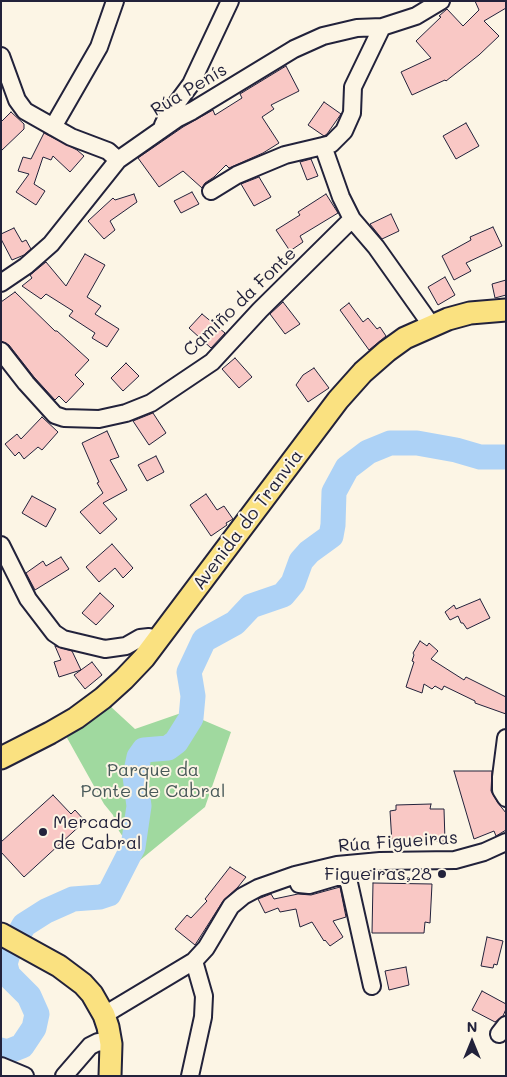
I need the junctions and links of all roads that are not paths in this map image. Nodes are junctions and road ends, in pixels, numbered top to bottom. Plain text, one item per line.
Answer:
1 (115, 1) edge
2 (230, 1) edge
3 (441, 1) edge
4 (382, 27) junction
5 (1, 56) edge
6 (54, 127) junction
7 (161, 129) junction
8 (322, 146) junction
9 (118, 160) junction
10 (211, 191) dead end
11 (352, 219) junction
12 (1, 283) edge
13 (506, 310) edge
14 (432, 326) junction
15 (1, 351) edge
16 (1, 545) edge
17 (157, 641) junction
18 (506, 738) edge
19 (1, 758) edge
20 (506, 798) edge
21 (506, 842) edge
22 (295, 875) junction
23 (1, 934) edge
24 (194, 961) junction
25 (372, 986) dead end
26 (104, 1015) junction
27 (112, 1044) junction
28 (1, 1066) edge
29 (25, 1076) edge
30 (64, 1076) edge
31 (110, 1076) edge
32 (190, 1076) edge

1 - 6 street
2 - 7 street
3 - 4 street, Rúa Penís
4 - 7 street, Rúa Penís
4 - 8 street
5 - 6 street
6 - 9 street
7 - 9 street, Rúa Penís
8 - 10 street
8 - 11 street
9 - 12 street, Rúa Penís
11 - 14 street
11 - 15 street, Camiño da Fonte
13 - 14 main road, Avenida do Tranvia
14 - 17 main road, Avenida do Tranvia
16 - 17 street
17 - 19 main road, Avenida do Tranvia
18 - 20 street
21 - 22 street, Rúa Figueiras
22 - 24 street, Rúa Figueiras
22 - 25 street
23 - 26 main road
24 - 26 street, Rúa Figueiras
24 - 32 street
26 - 27 main road
27 - 30 street
27 - 31 main road
28 - 29 street

